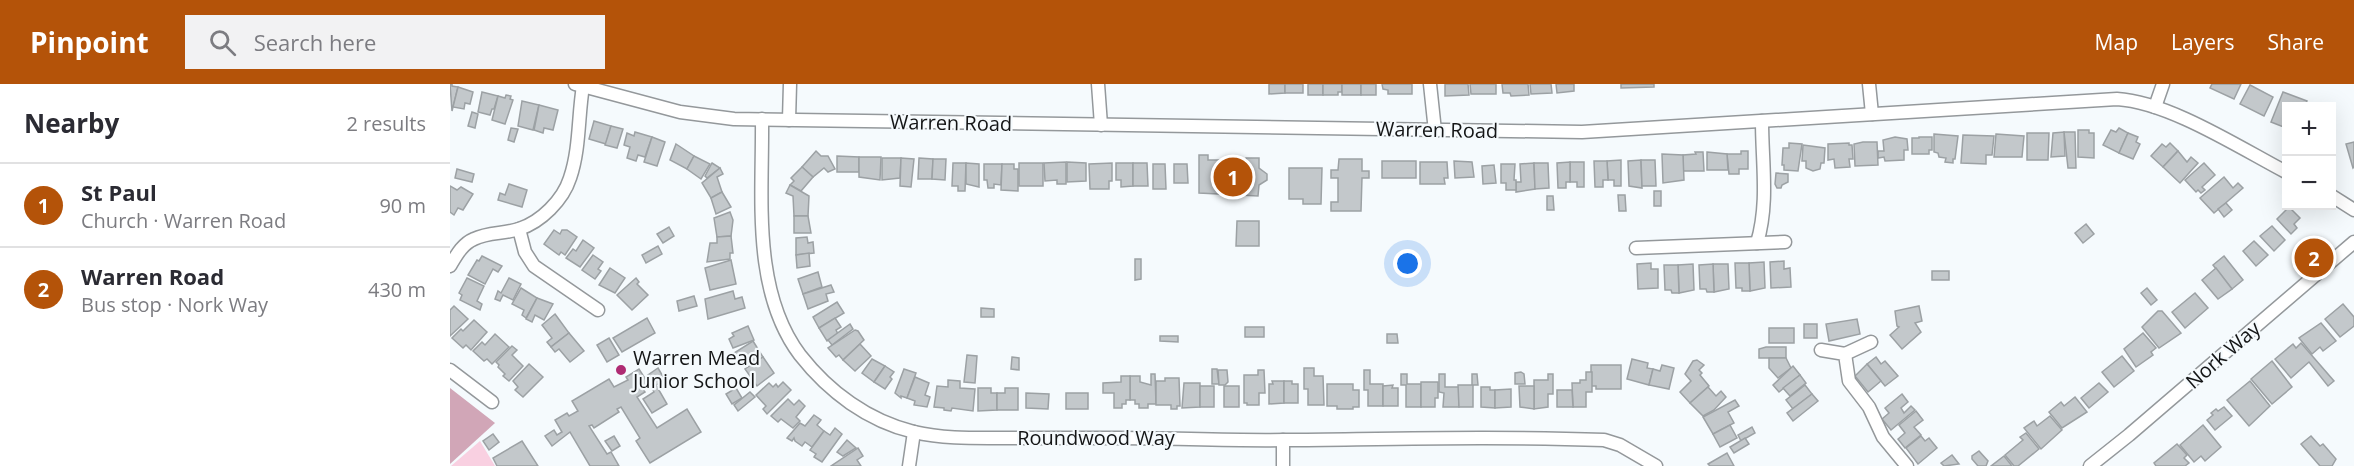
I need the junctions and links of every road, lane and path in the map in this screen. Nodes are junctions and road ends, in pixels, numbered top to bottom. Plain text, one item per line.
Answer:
1 (789, 84) edge
2 (1098, 84) edge
3 (1430, 84) edge
4 (1869, 84) edge
5 (2163, 84) edge
6 (578, 85) edge
7 (2155, 107) junction
8 (1872, 114) junction
9 (762, 119) junction
10 (789, 120) junction
11 (1762, 122) junction
12 (1101, 125) junction
13 (1435, 131) junction
14 (2282, 170) edge
15 (2336, 199) edge
16 (2354, 210) edge
17 (519, 229) junction
18 (1785, 242) dead end
19 (2354, 242) edge
20 (1756, 243) junction
21 (1636, 248) dead end
22 (450, 266) edge
23 (598, 310) dead end
24 (1871, 342) dead end
25 (1821, 350) dead end
26 (1845, 354) junction
27 (450, 370) edge
28 (492, 402) dead end
29 (914, 432) junction
30 (1283, 440) junction
31 (909, 466) edge
32 (1283, 466) edge
33 (1656, 466) edge
34 (1907, 466) edge
35 (2090, 466) edge

1 - 10 street
2 - 12 street
3 - 13 street
4 - 8 street
5 - 7 street
6 - 9 street, Warren Road
6 - 17 street
7 - 8 street, Warren Road
7 - 14 street, Warren Road
8 - 11 street, Warren Road
9 - 10 street, Warren Road
9 - 29 street, Roundwood Way
10 - 12 street, Warren Road
11 - 13 street, Warren Road
11 - 20 street
12 - 13 street, Warren Road
15 - 16 street
17 - 22 street
17 - 23 street
18 - 20 street
19 - 35 street, Nork Way
20 - 21 street
24 - 26 street
25 - 26 street
26 - 34 street
27 - 28 street
29 - 30 street, Roundwood Way
29 - 31 street
30 - 32 street
30 - 33 street, Roundwood Way

